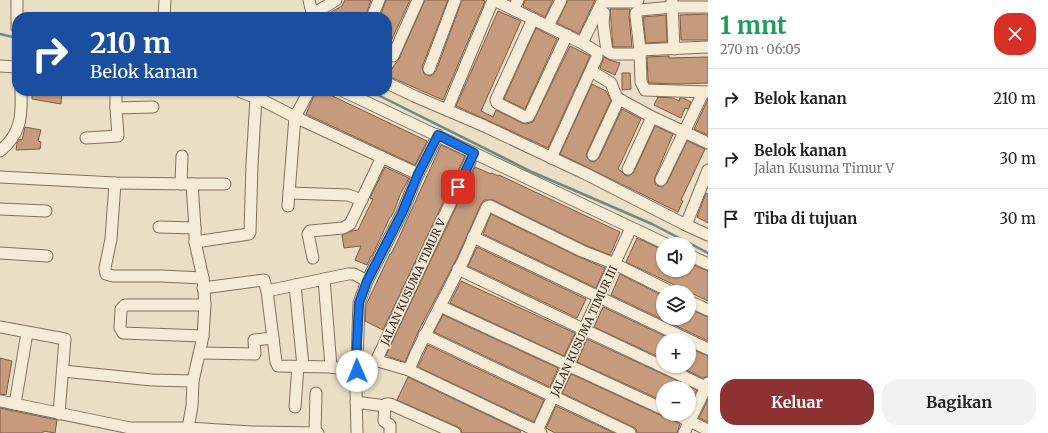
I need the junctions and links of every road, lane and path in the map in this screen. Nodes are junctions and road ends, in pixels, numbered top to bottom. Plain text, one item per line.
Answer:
1 (17, 0) edge
2 (165, 0) edge
3 (309, 0) edge
4 (336, 0) edge
5 (379, 0) edge
6 (418, 0) edge
7 (455, 0) edge
8 (493, 0) edge
9 (561, 0) edge
10 (638, 0) edge
11 (672, 3) edge
12 (516, 5) edge
13 (603, 5) edge
14 (708, 7) edge
15 (17, 12) edge
16 (164, 12) edge
17 (312, 12) edge
18 (318, 12) edge
19 (374, 12) edge
20 (533, 19) junction
21 (548, 26) junction
22 (566, 35) junction
23 (582, 43) junction
24 (708, 47) edge
25 (674, 48) junction
26 (640, 52) junction
27 (393, 56) dead end
28 (0, 66) edge
29 (12, 67) edge
30 (429, 69) dead end
31 (590, 71) junction
32 (392, 85) edge
33 (705, 93) edge
34 (21, 96) edge
35 (116, 96) edge
36 (251, 96) edge
37 (306, 96) edge
38 (354, 96) edge
39 (256, 98) junction
40 (618, 100) junction
41 (153, 107) dead end
42 (116, 108) junction
43 (447, 110) junction
44 (295, 117) junction
45 (652, 117) junction
46 (684, 132) junction
47 (438, 135) junction
48 (86, 138) dead end
49 (708, 142) edge
50 (0, 151) edge
51 (474, 153) junction
52 (182, 156) dead end
53 (593, 156) dead end
54 (382, 157) junction
55 (552, 158) junction
56 (628, 169) dead end
57 (418, 174) junction
58 (0, 177) edge
59 (707, 177) edge
60 (662, 180) dead end
61 (115, 183) junction
62 (186, 184) junction
63 (225, 184) dead end
64 (289, 193) junction
65 (362, 200) junction
66 (288, 206) dead end
67 (0, 209) edge
68 (46, 211) dead end
69 (686, 225) junction
70 (159, 227) dead end
71 (195, 228) junction
72 (631, 228) junction
73 (708, 235) edge
74 (473, 237) junction
75 (656, 239) edge
76 (195, 242) junction
77 (0, 253) edge
78 (47, 256) dead end
79 (313, 258) dead end
80 (696, 258) edge
81 (615, 264) junction
82 (708, 264) edge
83 (458, 269) junction
84 (324, 279) junction
85 (367, 281) junction
86 (203, 283) junction
87 (295, 285) junction
88 (657, 285) edge
89 (267, 291) junction
90 (599, 297) junction
91 (696, 304) edge
92 (204, 305) junction
93 (440, 306) junction
94 (708, 310) edge
95 (0, 327) edge
96 (585, 330) junction
97 (27, 333) junction
98 (424, 335) junction
99 (203, 336) junction
100 (273, 338) junction
101 (708, 349) edge
102 (200, 353) junction
103 (568, 365) junction
104 (300, 366) junction
105 (332, 367) junction
106 (410, 370) junction
107 (63, 371) junction
108 (357, 371) junction
109 (194, 381) junction
110 (707, 386) edge
111 (316, 393) dead end
112 (553, 397) junction
113 (0, 401) edge
114 (356, 402) junction
115 (15, 404) junction
116 (387, 405) junction
117 (656, 406) edge
118 (295, 407) dead end
119 (696, 409) edge
120 (59, 414) junction
121 (690, 421) joint
122 (188, 428) junction
123 (708, 430) edge
124 (450, 432) edge
125 (538, 432) edge
126 (317, 433) edge
127 (357, 433) edge
128 (390, 433) edge
129 (630, 433) edge
130 (684, 433) edge

1 - 15 street
2 - 16 street
3 - 17 street
4 - 18 street
5 - 19 street
6 - 27 street
7 - 30 street
8 - 12 street
8 - 43 street
9 - 21 street
10 - 13 street
11 - 14 street
11 - 25 street
11 - 26 street
12 - 20 street
13 - 23 street
13 - 26 street
20 - 21 street
20 - 22 street
21 - 22 street
22 - 23 street
23 - 31 street
24 - 25 street
25 - 26 street
26 - 33 street
28 - 29 street
31 - 40 street
31 - 55 street
32 - 43 street
33 - 46 street
34 - 50 street
35 - 42 street
36 - 39 street
37 - 44 street
38 - 47 street
39 - 44 street
39 - 76 street
40 - 45 street
40 - 53 street
41 - 42 street
42 - 48 street
43 - 55 street
44 - 54 street
44 - 64 street
45 - 46 street
45 - 56 street
46 - 49 street
46 - 60 street
47 - 51 street
47 - 57 street
51 - 72 street
51 - 106 street, JALAN KUSUMA TIMUR V
52 - 62 street
54 - 57 street
54 - 65 street
55 - 69 street
57 - 85 street
58 - 61 street
59 - 69 street
61 - 62 street
61 - 86 street
62 - 63 street
62 - 71 street
64 - 65 street
64 - 66 street
65 - 79 street
67 - 68 street
69 - 73 street
70 - 71 street
71 - 76 street
72 - 75 street
72 - 81 street, JALAN KUSUMA TIMUR III
74 - 81 street
74 - 83 street
74 - 90 street
76 - 86 street
77 - 78 street
80 - 82 street
81 - 88 street
81 - 90 street, JALAN KUSUMA TIMUR III
83 - 93 street
83 - 96 street
84 - 85 street
84 - 87 street
84 - 105 street
85 - 108 street
86 - 89 street
86 - 92 street
87 - 89 street
87 - 104 street
89 - 100 street
90 - 96 street, JALAN KUSUMA TIMUR III
90 - 101 street
91 - 94 street
92 - 99 street
92 - 99 street
93 - 98 street
93 - 103 street
95 - 97 street
96 - 103 street, JALAN KUSUMA TIMUR III
96 - 110 street
97 - 107 street
97 - 115 street
98 - 106 street
98 - 112 street
99 - 102 street
100 - 102 street
100 - 104 street
102 - 109 street
103 - 112 street, JALAN KUSUMA TIMUR III
103 - 117 street
104 - 105 street
104 - 118 street
105 - 108 street
106 - 125 street
107 - 109 street
107 - 120 street
108 - 114 street
109 - 122 street
110 - 119 street
111 - 126 street
112 - 125 street, JALAN KUSUMA TIMUR III
112 - 129 street
113 - 115 street
114 - 116 street
114 - 127 street
115 - 120 street
116 - 124 street
116 - 128 street
120 - 122 street
121 - 123 street
121 - 130 street
122 - 126 street

